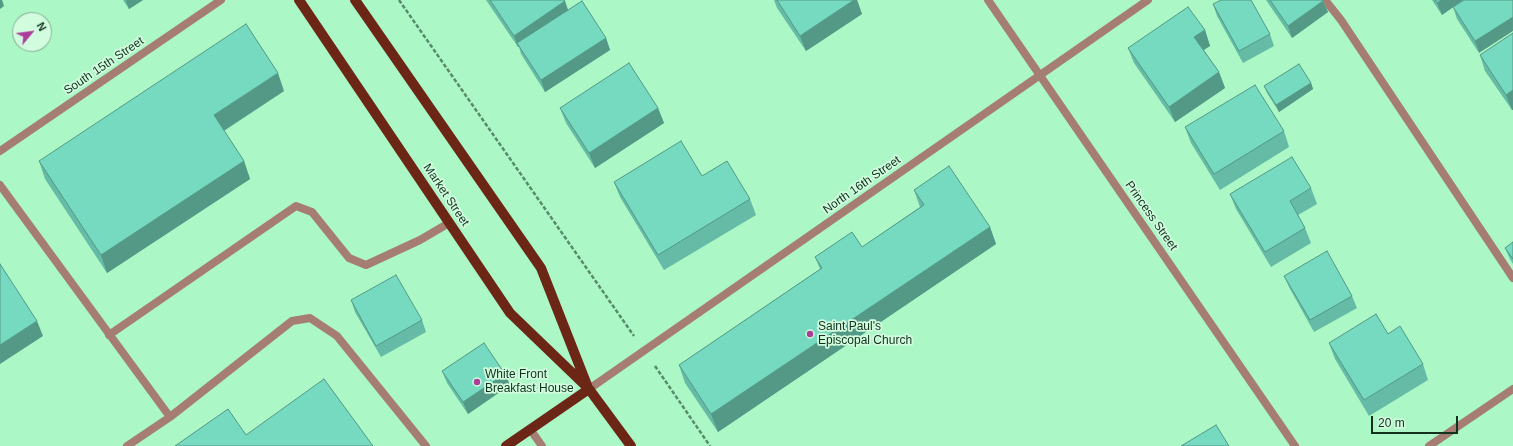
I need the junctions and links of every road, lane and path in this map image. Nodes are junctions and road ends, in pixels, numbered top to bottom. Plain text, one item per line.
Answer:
1 (221, 0) edge
2 (299, 0) edge
3 (355, 0) edge
4 (399, 0) edge
5 (988, 0) edge
6 (1148, 0) edge
7 (1325, 0) edge
8 (1040, 76) junction
9 (0, 151) edge
10 (0, 185) edge
11 (449, 223) junction
12 (1513, 278) edge
13 (109, 335) junction
14 (644, 351) junction
15 (589, 389) junction
16 (1513, 389) edge
17 (170, 417) junction
18 (530, 429) junction
19 (127, 446) edge
20 (426, 446) edge
21 (506, 446) edge
22 (542, 446) edge
23 (631, 446) edge
24 (710, 446) edge
25 (1296, 446) edge
26 (1430, 446) edge

1 - 9 street, South 15th Street
2 - 11 main road, Market Street
3 - 15 main road, Market Street
4 - 14 path
5 - 8 street, Princess Street
6 - 8 street, North 16th Street
7 - 12 street
8 - 14 street, North 16th Street
8 - 25 street, Princess Street
10 - 13 street
11 - 13 street
11 - 15 main road, Market Street
13 - 17 street
14 - 15 street, North 16th Street
14 - 24 path
15 - 18 main road
15 - 23 main road, Market Street
16 - 26 street
17 - 19 street
17 - 20 street
18 - 21 main road
18 - 22 street

